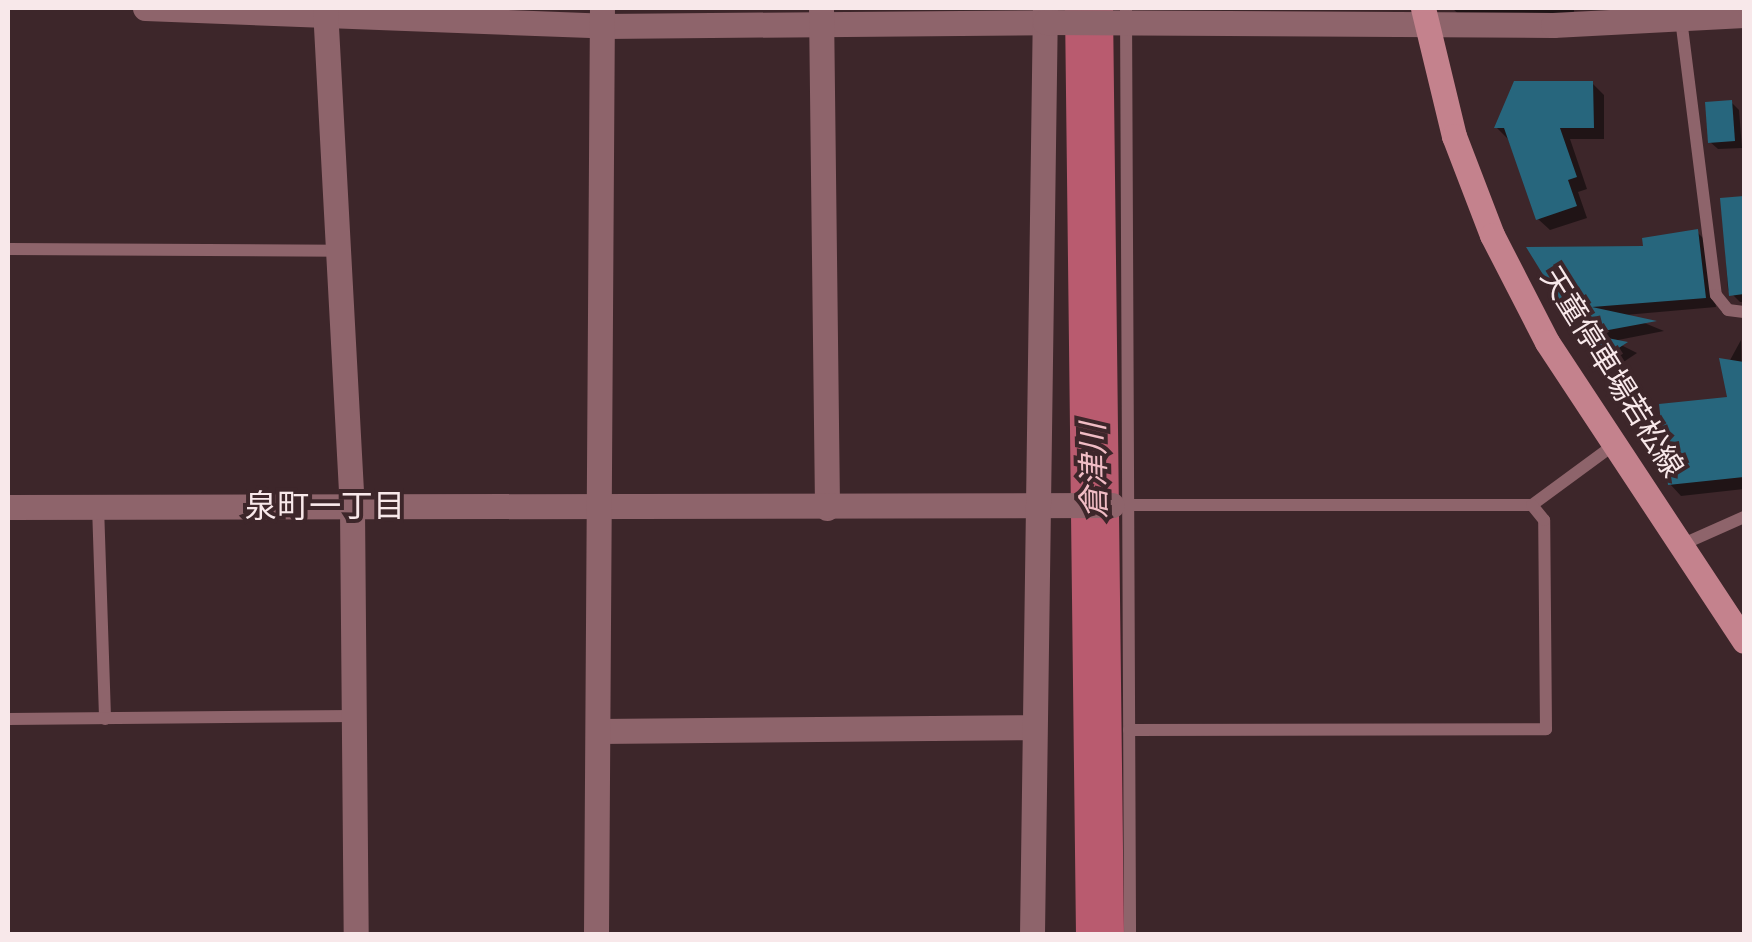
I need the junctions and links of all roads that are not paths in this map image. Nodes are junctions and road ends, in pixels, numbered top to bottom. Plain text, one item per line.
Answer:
1 (144, 8) edge
2 (326, 11) edge
3 (1424, 14) edge
4 (1045, 15) edge
5 (1744, 15) edge
6 (1126, 16) edge
7 (603, 17) edge
8 (821, 18) edge
9 (1681, 19) junction
10 (8, 249) edge
11 (340, 251) junction
12 (1744, 312) edge
13 (1615, 444) junction
14 (1119, 505) junction
15 (1532, 505) junction
16 (98, 506) junction
17 (600, 506) junction
18 (1044, 506) junction
19 (8, 507) edge
20 (827, 508) junction
21 (352, 509) junction
22 (1744, 517) edge
23 (1682, 545) junction
24 (1744, 641) edge
25 (358, 716) junction
26 (105, 718) junction
27 (8, 719) edge
28 (1034, 727) junction
29 (1129, 730) junction
30 (598, 731) junction
31 (356, 934) edge
32 (596, 934) edge
33 (1032, 934) edge
34 (1130, 934) edge

1 - 2 street
2 - 7 street
2 - 11 street
3 - 6 street
3 - 9 street
3 - 13 main road, 天童停車場若松線
4 - 6 street
4 - 8 street
4 - 18 street
5 - 9 street
6 - 14 lane
7 - 8 street
7 - 17 street
8 - 20 street
9 - 12 lane
10 - 11 lane
11 - 21 street
13 - 15 lane
13 - 23 main road, 天童停車場若松線
14 - 15 lane
14 - 18 street
14 - 29 lane
15 - 29 lane
16 - 19 street
16 - 21 street
16 - 26 lane
17 - 20 street
17 - 21 street
17 - 30 street
18 - 20 street
18 - 28 street
21 - 25 street
22 - 23 lane
23 - 24 main road, 天童停車場若松線
25 - 26 lane
25 - 31 street
26 - 27 lane
28 - 30 street
28 - 33 street
29 - 34 lane
30 - 32 street

